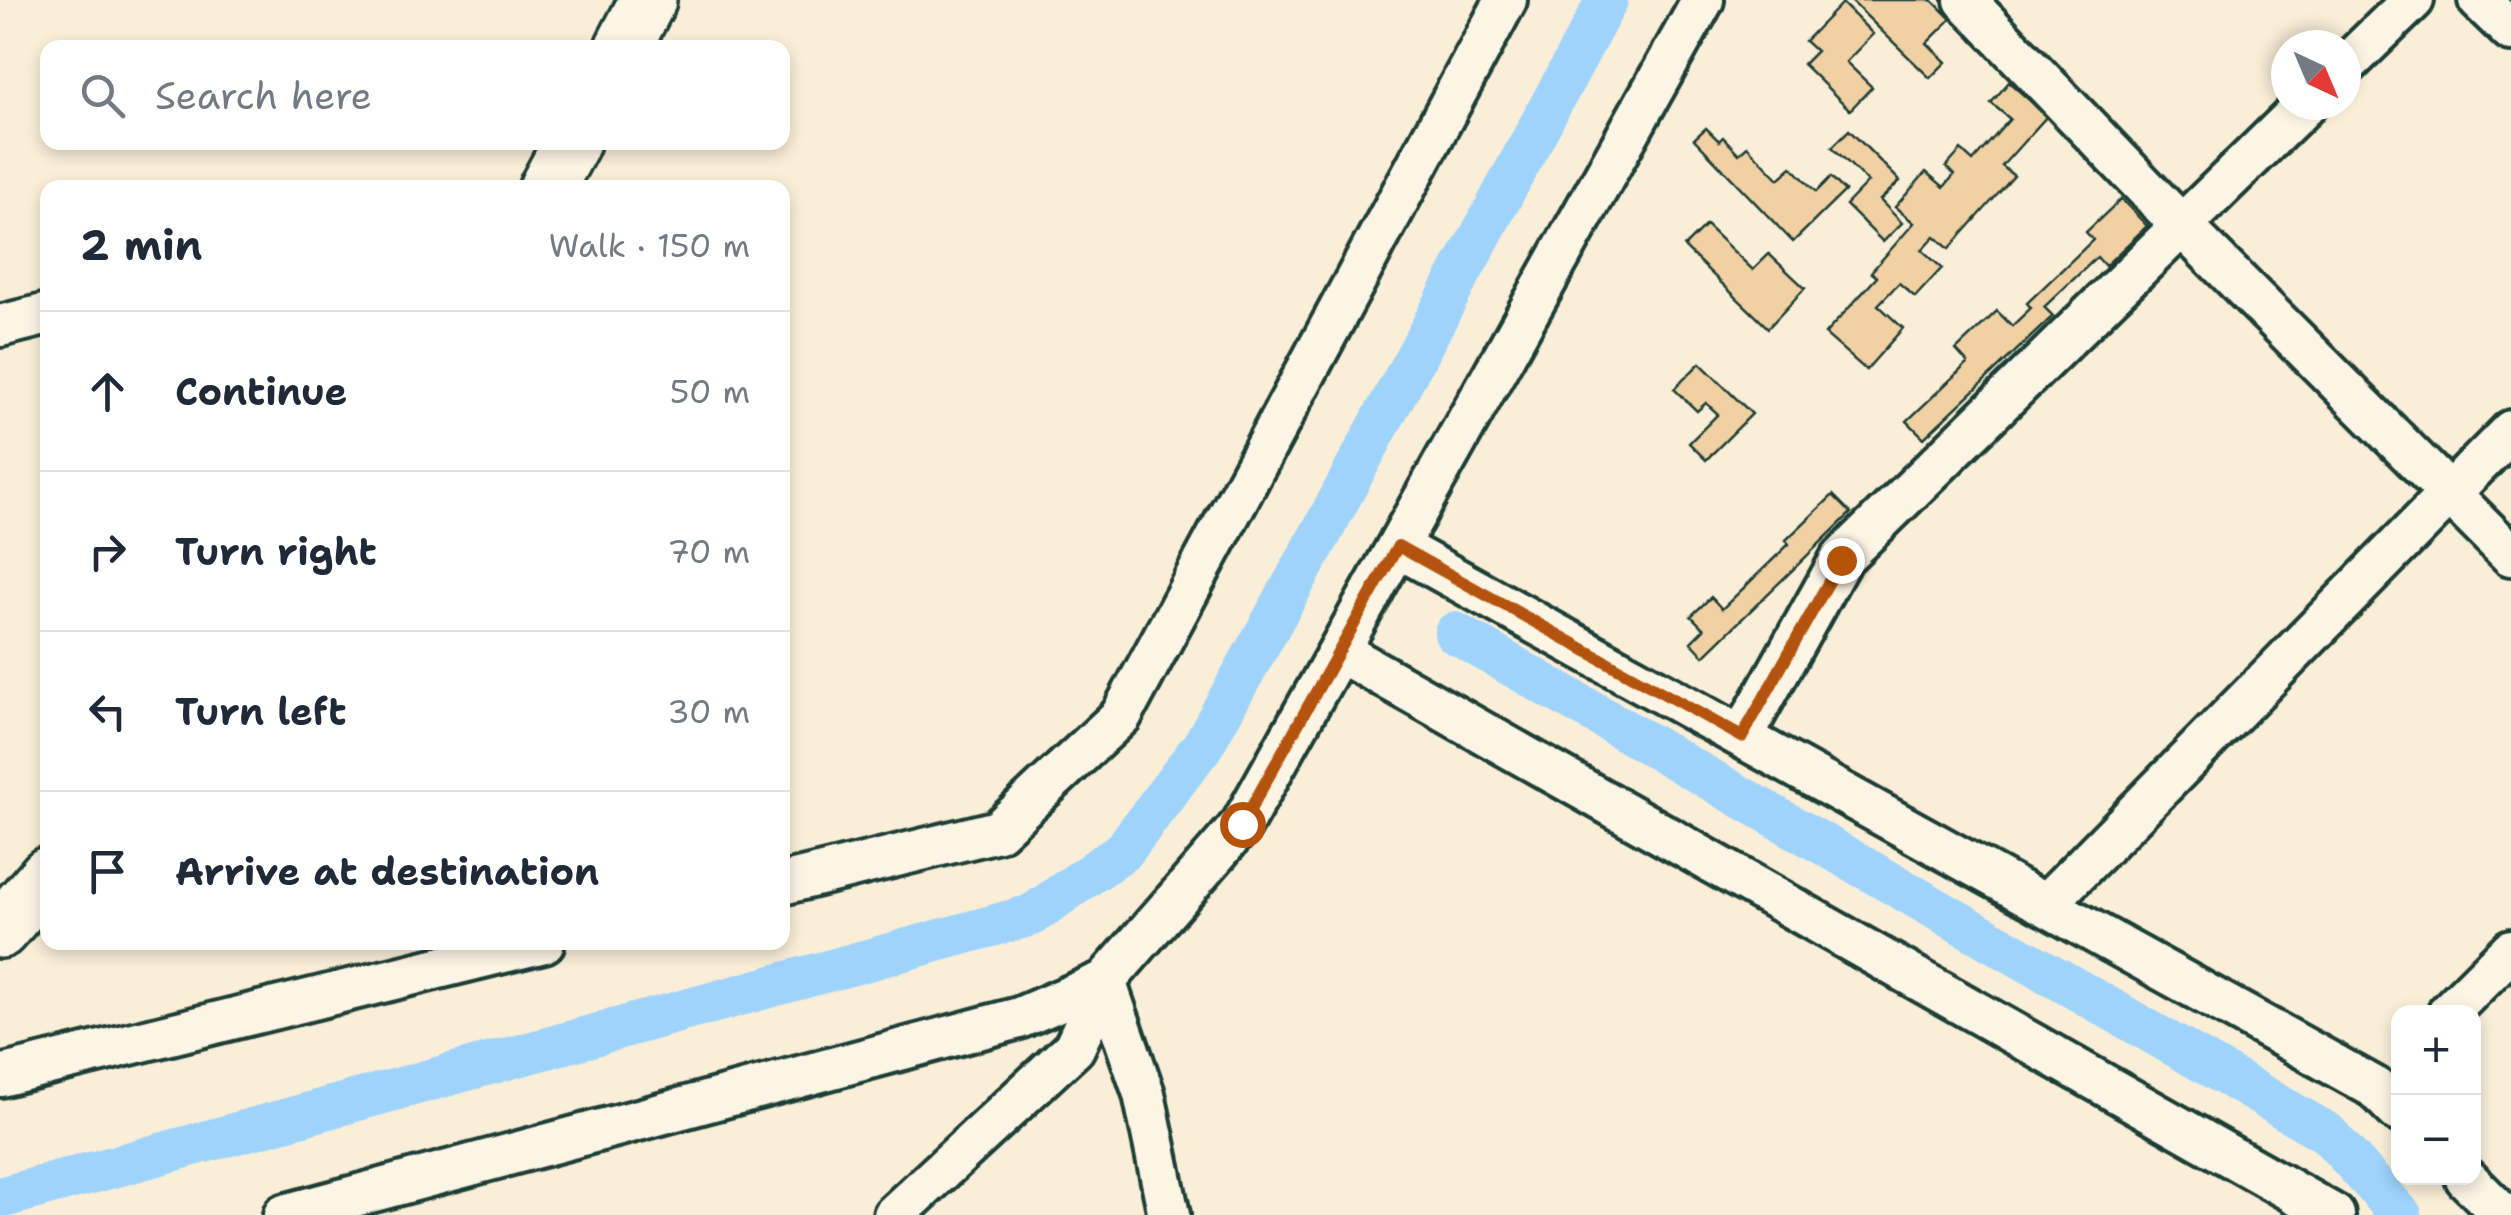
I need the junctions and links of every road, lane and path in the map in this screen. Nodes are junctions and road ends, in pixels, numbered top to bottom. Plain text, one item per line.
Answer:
1 (648, 0) edge
2 (1506, 0) edge
3 (1703, 0) edge
4 (1965, 0) edge
5 (2413, 0) edge
6 (2480, 0) edge
7 (2511, 31) edge
8 (626, 40) edge
9 (2361, 50) edge
10 (2290, 120) edge
11 (2182, 226) junction
12 (40, 316) edge
13 (0, 326) edge
14 (2511, 431) edge
15 (2449, 494) junction
16 (1398, 546) junction
17 (2511, 555) edge
18 (1339, 651) junction
19 (1742, 737) junction
20 (790, 882) edge
21 (40, 884) edge
22 (2045, 904) junction
23 (0, 930) edge
24 (512, 950) edge
25 (2511, 950) edge
26 (1105, 980) junction
27 (2455, 1005) edge
28 (0, 1076) edge
29 (2390, 1087) edge
30 (2473, 1185) edge
31 (284, 1215) edge
32 (894, 1215) edge
33 (1170, 1215) edge
34 (2334, 1215) edge
35 (2499, 1215) edge

1 - 8 street
2 - 20 street
3 - 16 street
4 - 11 street
5 - 9 street
6 - 7 street
10 - 11 street
11 - 15 street
11 - 19 street
12 - 13 street
14 - 15 street
15 - 17 street
15 - 22 street
16 - 18 street
16 - 19 street
18 - 26 street
18 - 34 street
19 - 22 street
21 - 23 street
22 - 29 street
24 - 28 street
25 - 27 street
26 - 31 street
26 - 32 street
26 - 33 street
30 - 35 street

